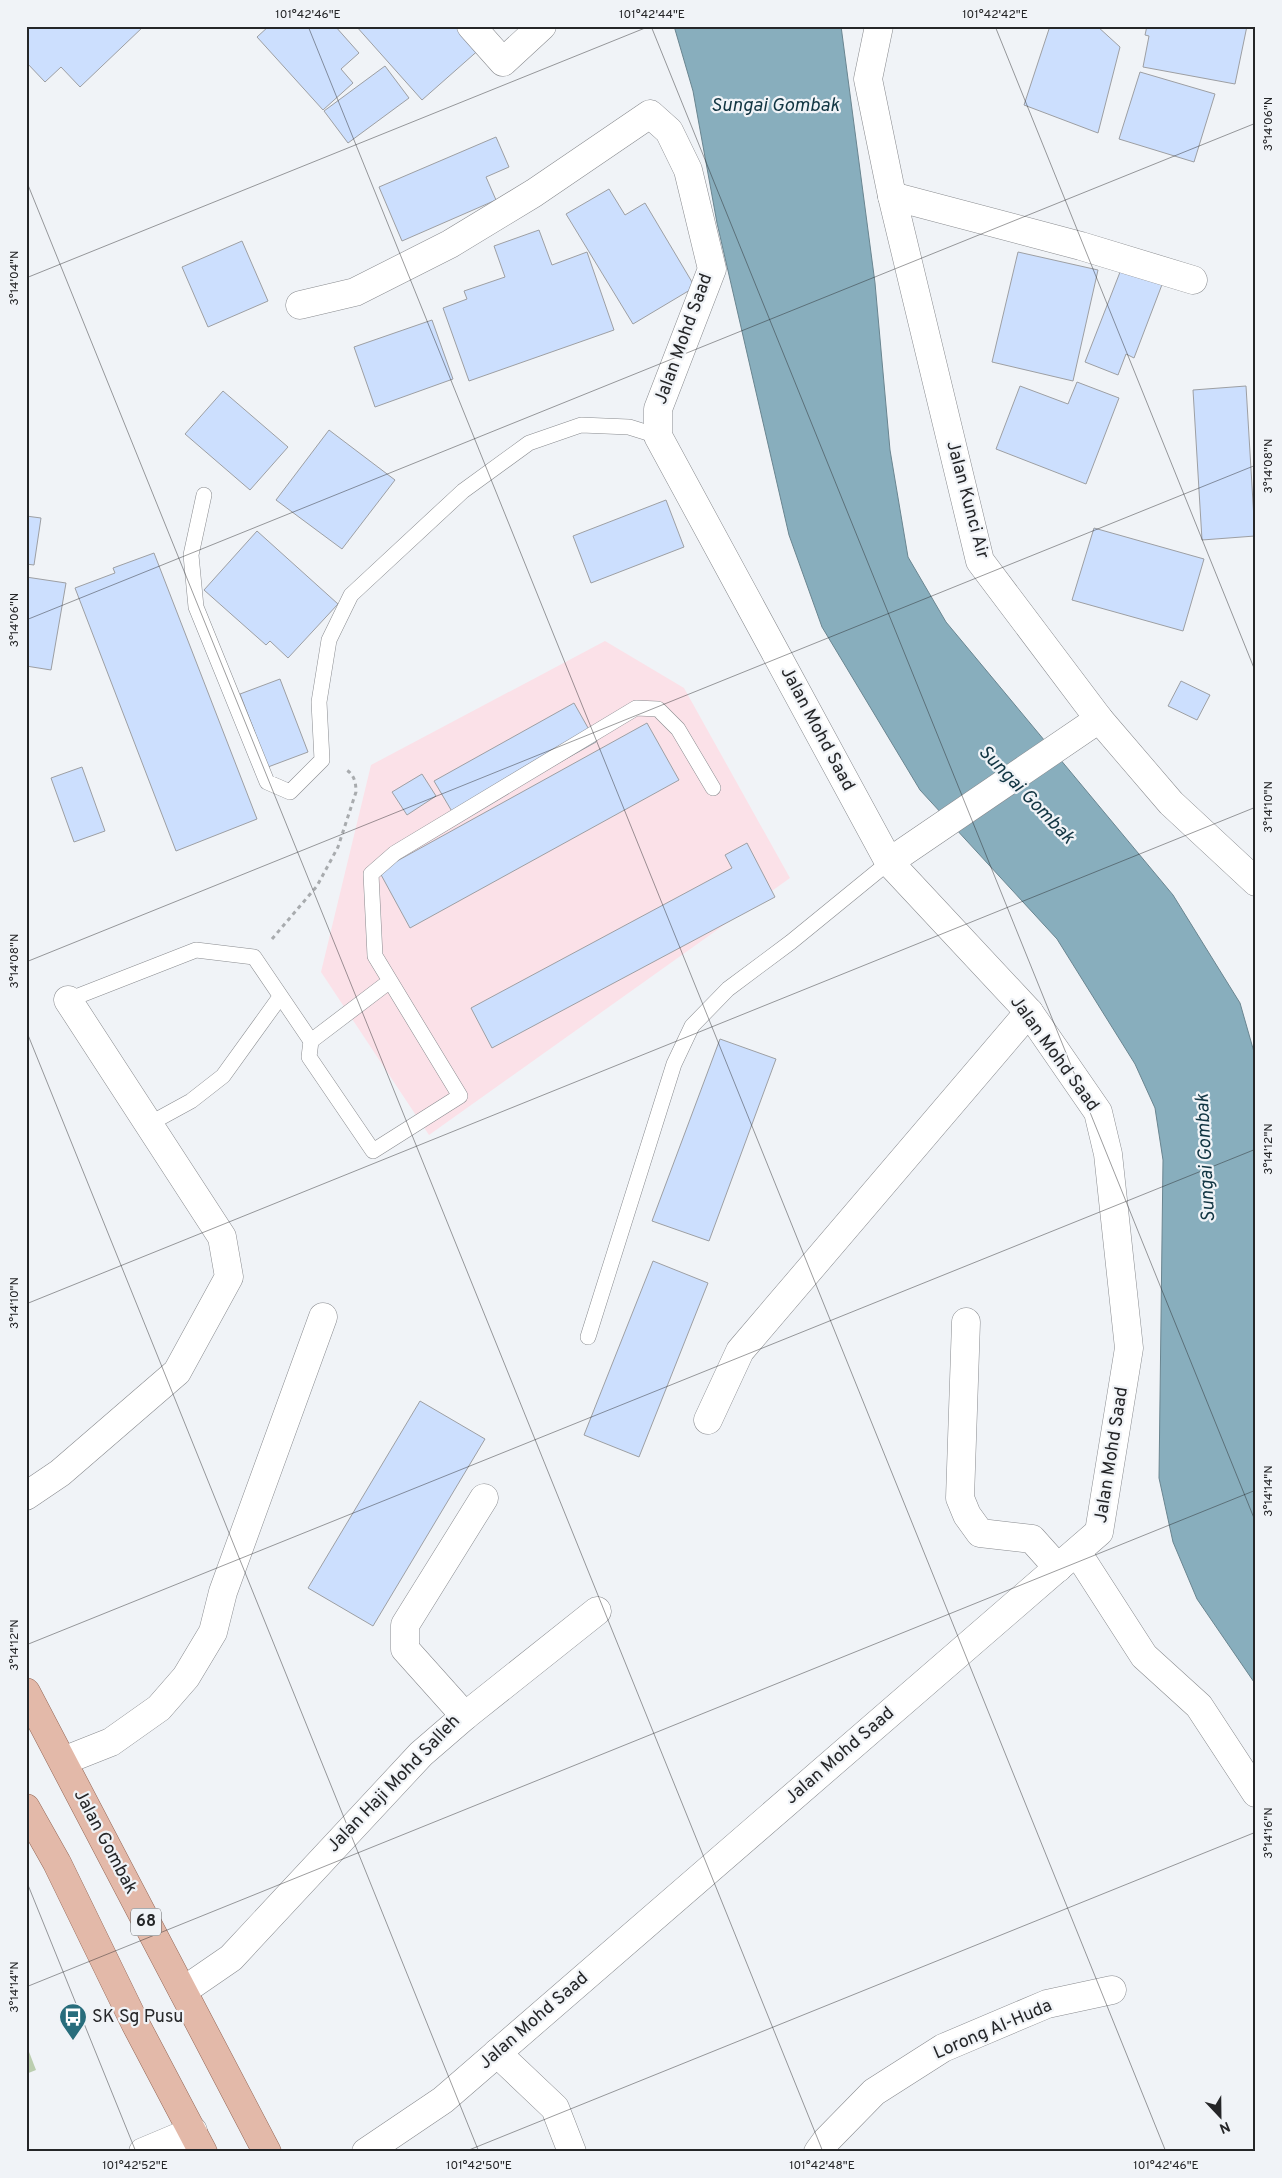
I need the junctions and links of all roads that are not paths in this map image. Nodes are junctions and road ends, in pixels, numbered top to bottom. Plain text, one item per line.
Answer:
1 (471, 26) edge
2 (542, 26) edge
3 (880, 26) edge
4 (892, 196) junction
5 (1193, 280) dead end
6 (300, 305) dead end
7 (658, 436) junction
8 (204, 495) dead end
9 (1099, 719) junction
10 (714, 788) dead end
11 (894, 858) junction
12 (1256, 882) edge
13 (390, 981) junction
14 (280, 997) junction
15 (68, 1000) joint
16 (1029, 1012) junction
17 (311, 1041) junction
18 (149, 1124) junction
19 (323, 1317) dead end
20 (966, 1322) dead end
21 (588, 1337) dead end
22 (708, 1420) dead end
23 (26, 1496) edge
24 (484, 1498) dead end
25 (1067, 1560) junction
26 (597, 1610) dead end
27 (26, 1692) edge
28 (465, 1716) junction
29 (62, 1761) junction
30 (1256, 1793) edge
31 (26, 1808) edge
32 (1112, 1990) dead end
33 (183, 1991) junction
34 (497, 2053) junction
35 (198, 2142) edge
36 (143, 2152) edge
37 (267, 2152) edge
38 (366, 2152) edge
39 (572, 2152) edge
40 (818, 2152) edge

1 - 2 street
3 - 4 street, Jalan Kunci Air
4 - 5 street
4 - 9 street, Jalan Kunci Air
6 - 7 street, Jalan Mohd Saad
7 - 8 lane
7 - 11 street, Jalan Mohd Saad
9 - 11 street
9 - 12 street, Jalan Kunci Air
10 - 13 lane
11 - 16 street, Jalan Mohd Saad
11 - 21 lane
13 - 17 lane
13 - 17 lane
14 - 15 lane
14 - 17 lane
14 - 18 lane
15 - 18 street
16 - 22 street
16 - 25 street, Jalan Mohd Saad
18 - 23 street
19 - 29 street
20 - 25 street
24 - 28 street, Jalan Haji Mohd Salleh
25 - 30 street
25 - 34 street, Jalan Mohd Saad
26 - 28 street
27 - 29 main road, Jalan Gombak / 68
28 - 33 street, Jalan Haji Mohd Salleh
29 - 33 main road, Jalan Gombak / 68
31 - 35 main road
32 - 40 street, Lorong Al-Huda
33 - 37 main road, Jalan Gombak / 68
34 - 38 street, Jalan Mohd Saad
34 - 39 street
35 - 36 street

